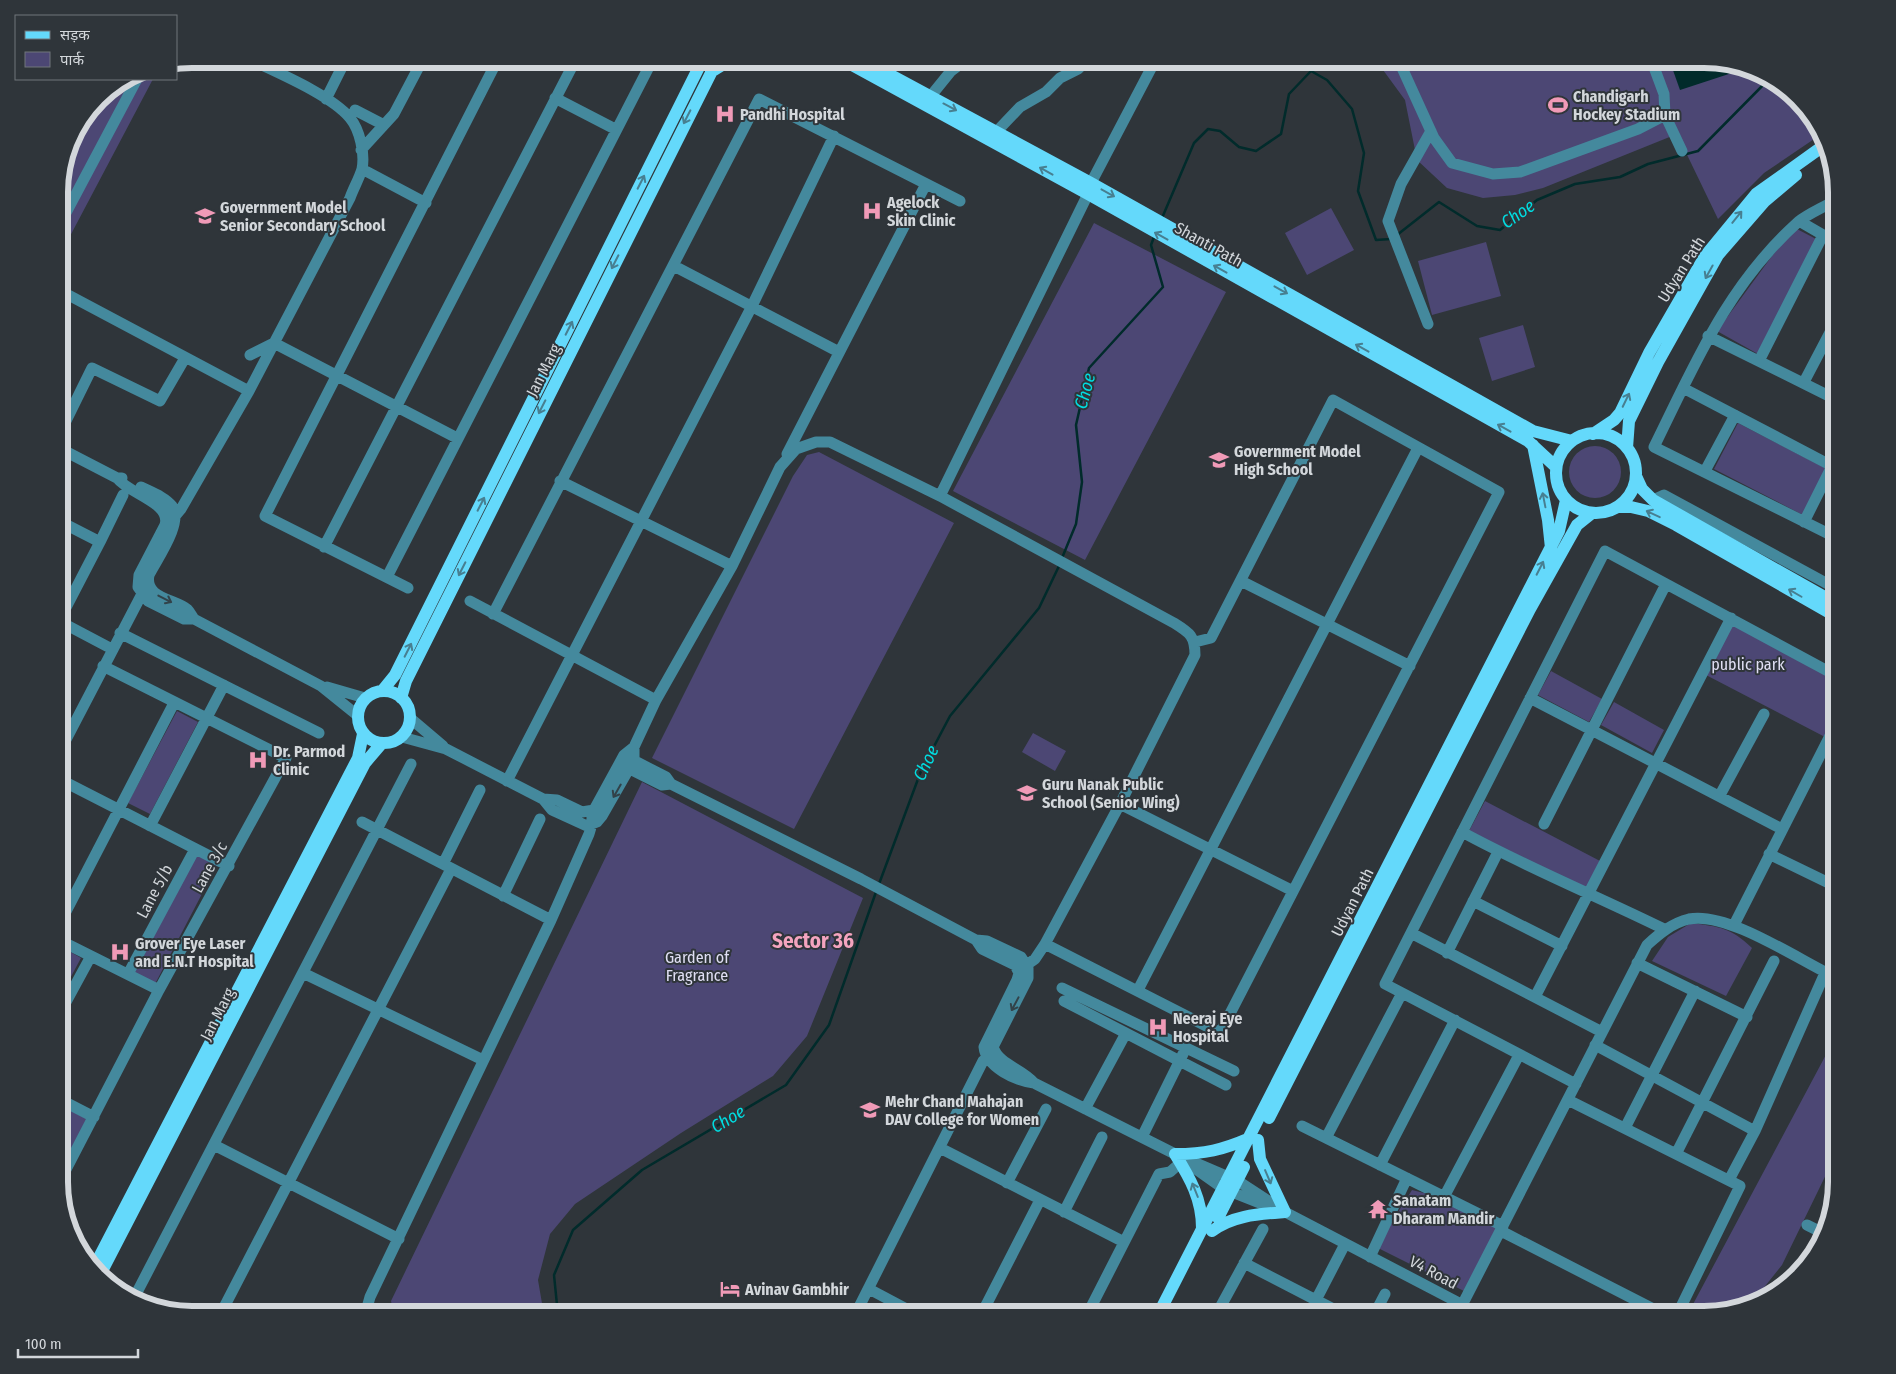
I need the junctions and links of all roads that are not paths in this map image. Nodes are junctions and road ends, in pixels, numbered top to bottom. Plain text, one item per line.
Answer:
1 (277, 68) edge
2 (342, 68) edge
3 (418, 68) edge
4 (494, 68) edge
5 (571, 68) edge
6 (647, 68) edge
7 (698, 68) edge
8 (712, 68) edge
9 (717, 68) edge
10 (858, 68) edge
11 (877, 68) edge
12 (954, 68) edge
13 (1078, 68) edge
14 (1150, 68) edge
15 (1402, 68) edge
16 (1654, 68) edge
17 (709, 73) junction
18 (136, 81) edge
19 (934, 92) dead end
20 (555, 98) junction
21 (326, 99) junction
22 (355, 110) dead end
23 (1665, 115) junction
24 (384, 125) junction
25 (1000, 128) dead end
26 (615, 129) junction
27 (1431, 131) junction
28 (834, 136) junction
29 (1820, 148) edge
30 (362, 150) junction
31 (1682, 151) dead end
32 (1823, 155) edge
33 (362, 169) junction
34 (926, 184) junction
35 (1090, 189) junction
36 (960, 201) dead end
37 (426, 203) junction
38 (1828, 204) edge
39 (68, 209) edge
40 (1799, 221) junction
41 (1823, 235) junction
42 (1828, 238) edge
43 (1190, 246) junction
44 (674, 266) junction
45 (68, 295) edge
46 (752, 306) junction
47 (1428, 324) dead end
48 (1708, 336) junction
49 (1828, 336) edge
50 (274, 343) junction
51 (839, 352) junction
52 (250, 355) dead end
53 (185, 358) junction
54 (1759, 361) junction
55 (336, 376) junction
56 (1804, 382) junction
57 (1683, 388) junction
58 (249, 391) junction
59 (1828, 395) edge
60 (397, 408) junction
61 (1735, 415) junction
62 (68, 417) edge
63 (1593, 434) junction
64 (457, 438) junction
65 (1572, 442) junction
66 (1533, 445) junction
67 (1418, 448) junction
68 (1627, 448) junction
69 (68, 453) edge
70 (1828, 458) edge
71 (780, 467) junction
72 (1556, 467) junction
73 (1706, 471) junction
74 (1828, 475) edge
75 (1636, 476) junction
76 (560, 481) junction
77 (122, 495) dead end
78 (940, 496) junction
79 (1566, 500) junction
80 (1653, 500) junction
81 (1617, 507) junction
82 (1592, 513) junction
83 (171, 516) junction
84 (641, 520) junction
85 (1804, 522) junction
86 (68, 526) edge
87 (1828, 534) edge
88 (100, 542) junction
89 (324, 547) junction
90 (1550, 548) junction
91 (732, 566) junction
92 (387, 577) junction
93 (1241, 581) junction
94 (148, 582) junction
95 (1666, 584) junction
96 (1828, 584) edge
97 (408, 588) dead end
98 (142, 594) junction
99 (1828, 599) edge
100 (470, 602) dead end
101 (68, 604) edge
102 (1828, 613) edge
103 (493, 614) junction
104 (1731, 618) junction
105 (194, 619) junction
106 (1327, 624) junction
107 (68, 626) edge
108 (120, 633) junction
109 (1195, 642) junction
110 (112, 649) junction
111 (571, 657) junction
112 (103, 666) junction
113 (1410, 666) junction
114 (1828, 671) edge
115 (224, 685) junction
116 (321, 686) junction
117 (382, 691) junction
118 (365, 698) junction
119 (401, 698) junction
120 (1530, 698) junction
121 (656, 700) junction
122 (174, 703) junction
123 (1764, 714) dead end
124 (357, 715) junction
125 (204, 718) junction
126 (410, 718) junction
127 (1592, 730) junction
128 (319, 733) dead end
129 (363, 734) junction
130 (68, 735) edge
131 (402, 737) junction
132 (1828, 740) edge
133 (382, 744) junction
134 (446, 749) junction
135 (627, 762) junction
136 (1657, 763) junction
137 (412, 764) dead end
138 (507, 781) junction
139 (68, 784) edge
140 (480, 790) dead end
141 (1720, 795) junction
142 (543, 799) junction
143 (1120, 804) junction
144 (119, 810) junction
145 (592, 810) junction
146 (540, 819) dead end
147 (362, 822) dead end
148 (592, 824) junction
149 (1544, 824) dead end
150 (150, 826) junction
151 (1782, 829) junction
152 (377, 830) junction
153 (1462, 832) junction
154 (1211, 848) junction
155 (195, 849) junction
156 (1498, 852) junction
157 (1769, 854) junction
158 (228, 866) junction
159 (447, 866) junction
160 (1828, 880) edge
161 (1293, 891) junction
162 (1590, 892) junction
163 (503, 896) junction
164 (1473, 901) junction
165 (68, 908) edge
166 (551, 920) junction
167 (1734, 925) junction
168 (1664, 929) junction
169 (1411, 933) junction
170 (1045, 944) junction
171 (68, 945) edge
172 (1562, 946) junction
173 (1447, 953) junction
174 (90, 956) junction
175 (1774, 961) dead end
176 (1638, 963) junction
177 (1023, 968) junction
178 (1825, 972) junction
179 (303, 973) junction
180 (128, 974) junction
181 (1828, 974) edge
182 (1062, 988) dead end
183 (159, 990) junction
184 (1138, 990) junction
185 (1695, 991) junction
186 (1402, 993) junction
187 (1535, 997) junction
188 (68, 998) edge
189 (1064, 1001) dead end
190 (378, 1010) junction
191 (1747, 1017) junction
192 (1455, 1020) junction
193 (1602, 1032) junction
194 (1126, 1033) junction
195 (1595, 1045) junction
196 (1185, 1049) junction
197 (991, 1054) junction
198 (1519, 1054) junction
199 (483, 1060) junction
200 (1180, 1061) junction
201 (1234, 1072) dead end
202 (1652, 1076) junction
203 (1576, 1084) junction
204 (1226, 1085) dead end
205 (1568, 1100) junction
206 (1703, 1103) junction
207 (68, 1104) edge
208 (1046, 1109) dead end
209 (1085, 1109) junction
210 (94, 1117) junction
211 (1302, 1126) dead end
212 (1625, 1128) junction
213 (1754, 1131) junction
214 (1102, 1137) dead end
215 (1142, 1138) junction
216 (1326, 1138) junction
217 (1254, 1139) junction
218 (214, 1145) junction
219 (940, 1148) junction
220 (1676, 1154) junction
221 (1177, 1158) junction
222 (1380, 1165) junction
223 (68, 1166) edge
224 (1407, 1178) junction
225 (1729, 1180) junction
226 (289, 1182) junction
227 (1007, 1183) junction
228 (1231, 1185) junction
229 (1444, 1197) junction
230 (1040, 1200) junction
231 (1064, 1212) junction
232 (1285, 1212) junction
233 (1807, 1225) dead end
234 (1263, 1229) dead end
235 (1502, 1229) junction
236 (1819, 1230) edge
237 (1207, 1231) junction
238 (399, 1239) junction
239 (1124, 1242) junction
240 (1345, 1244) junction
241 (1370, 1257) junction
242 (97, 1262) edge
243 (1244, 1263) junction
244 (103, 1269) edge
245 (869, 1289) junction
246 (136, 1294) edge
247 (1385, 1294) dead end
248 (370, 1296) junction
249 (1316, 1300) junction
250 (225, 1306) edge
251 (365, 1306) edge
252 (367, 1306) edge
253 (860, 1306) edge
254 (901, 1306) edge
255 (986, 1306) edge
256 (1091, 1306) edge
257 (1163, 1306) edge
258 (1172, 1306) edge
259 (1221, 1306) edge
260 (1328, 1306) edge
261 (1379, 1306) edge
262 (1453, 1306) edge
263 (1462, 1306) edge
264 (1647, 1306) edge
265 (1681, 1306) edge

1 - 21 street
2 - 21 street
3 - 24 street
4 - 37 street
5 - 20 street
6 - 26 street
117 -> 7 main road, Jan Marg
8 - 17 main road, Jan Marg
9 - 17 main road
35 -> 10 main road, Shanti Path
11 -> 35 main road, Shanti Path
12 - 19 street
13 - 25 street
14 - 35 street
15 - 27 street
16 - 23 street
17 -> 119 main road, Jan Marg
18 - 39 street
20 - 26 street
20 - 60 street
21 - 30 street
22 - 24 street
23 - 27 street
23 - 31 street
24 - 30 street
26 - 64 street
27 - 47 street
28 - 34 street
28 - 44 street
28 - 46 street
63 -> 29 main road, Udyan Path
30 - 33 street
32 -> 68 main road, Udyan Path
33 - 37 street
33 - 50 street
34 - 36 street
34 - 51 street
35 - 43 main road, Shanti Path
35 - 78 street
37 - 55 street
38 - 40 street
40 - 41 street
40 - 48 street
41 - 42 street
41 - 54 street
43 -> 65 main road, Shanti Path
66 -> 43 main road, Shanti Path
44 - 46 street
44 - 76 street
45 - 53 street
46 - 51 street
46 - 84 street
48 - 54 street
48 - 57 street
49 - 56 street
50 - 52 street
50 - 55 street
50 - 58 street
51 - 71 street
53 - 58 street
53 - 62 street
54 - 56 street
55 - 60 street
55 - 89 street
56 - 59 street
57 - 61 street
57 - 73 street
58 - 83 street
60 - 64 street
60 - 89 street
61 - 70 street
61 - 73 street
63 - 65 main road
63 - 68 main road
64 - 92 street
65 - 72 main road
66 - 72 main road, Shanti Path
90 -> 66 main road
67 - 93 street
67 - 106 street
67 - 113 street
68 - 75 main road
69 - 83 street
71 - 78 street
71 - 91 street
72 - 79 main road
73 - 85 street
74 - 85 street
75 - 80 main road
75 - 81 main road
76 - 84 street
76 - 103 street
77 - 88 street
78 - 109 street
79 - 82 main road
79 - 90 main road, Udyan Path
80 - 96 street
80 - 99 main road
81 - 82 main road
102 -> 81 main road
82 - 217 main road, Udyan Path
83 - 94 street
83 - 98 street
84 - 91 street
84 - 111 street
85 - 87 street
86 - 88 street
88 - 101 street
89 - 92 street
217 -> 90 main road, Udyan Path
91 - 121 street
92 - 97 street
93 - 106 street
93 - 109 street
94 - 98 street
94 -> 105 street
95 - 104 street
95 - 120 street
95 - 127 street
98 - 105 street
98 - 108 street
100 - 103 street
103 - 111 street
104 - 114 street
104 - 136 street
105 - 116 street
106 - 113 street
106 - 154 street
107 - 110 street
108 - 110 street
108 - 115 street
109 - 143 street
110 - 112 street
111 - 121 street
111 - 138 street
112 - 122 street
112 - 130 street
113 - 161 street
115 - 125 street
115 - 128 street
116 - 118 street
116 - 124 street
117 - 118 main road
117 - 119 main road
118 - 124 main road
119 - 126 main road
120 - 127 street
120 - 153 street
121 - 135 street
122 - 125 street
122 - 144 street
123 - 141 street
124 - 129 main road
125 - 150 street
125 - 158 street, Lane 3/c
126 - 131 main road
126 - 134 street
127 - 136 street
127 - 149 street
129 - 133 main road
129 - 242 main road, Jan Marg
131 - 133 main road
131 - 134 street
132 - 151 street
133 - 244 main road, Jan Marg
134 - 138 street
135 - 145 street
135 -> 148 street
135 - 177 street
136 - 141 street
136 - 162 street
137 - 152 street
138 - 142 street
139 - 144 street
140 - 159 street
141 - 151 street
142 - 145 street
142 - 148 street
143 - 154 street
143 - 170 street
144 - 150 street
144 - 165 street
145 - 148 street
146 - 163 street
147 - 152 street
148 - 166 street
150 - 155 street
151 - 157 street
152 - 159 street
152 - 179 street
153 - 156 street
153 - 169 street
154 - 161 street
154 - 184 street
155 - 158 street
155 - 180 street, Lane 5/b
156 - 162 street
156 - 164 street
157 - 160 street
157 - 167 street
158 - 183 street, Lane 3/c
159 - 163 street
159 - 190 street
161 - 184 street
162 - 168 street
162 - 172 street
163 - 166 street
164 - 172 street
164 - 173 street
166 - 199 street
167 - 168 street
167 - 178 street
168 - 176 street, V4 Road
169 - 173 street
169 - 186 street
170 - 177 street
170 - 184 street
171 - 174 street
172 - 187 street
173 - 187 street
174 - 180 street
174 - 188 street
175 - 191 street
176 - 185 street
176 - 193 street, V4 Road
177 - 197 street
178 - 181 street
178 - 213 street
179 - 190 street
179 - 218 street
180 - 183 street
182 - 196 street
183 - 210 street, Lane 3/c
185 - 191 street
185 - 202 street
186 - 192 street
186 - 216 street
187 - 193 street
189 - 194 street
190 - 199 street
190 - 226 street
191 - 206 street
192 - 198 street
192 - 222 street
193 - 195 street, V4 Road
194 - 200 street
194 - 209 street
195 - 202 street
195 - 203 street, V4 Road
196 - 200 street
196 - 201 street
197 - 209 street, V4 Road
197 - 219 street
198 - 203 street
198 - 229 street
199 - 238 street
200 - 204 street
200 - 215 street
202 - 206 street
202 - 212 street
203 - 205 street, V4 Road
205 - 212 street
205 - 235 street, V4 Road
206 - 213 street
206 - 220 street
207 - 210 street
208 - 227 street
209 - 215 street, V4 Road
210 - 223 street, Lane 3/c
211 - 216 street
212 - 220 street
213 - 225 street
214 - 231 street
215 - 221 street, V4 Road
216 - 222 street
217 - 221 main road
217 - 228 main road, Udyan Path
217 -> 232 main road
218 - 226 street
218 - 246 street
219 - 227 street
219 - 245 street
220 - 225 street
221 - 228 street, V4 Road
237 -> 221 main road
221 - 239 street
222 - 224 street
224 - 229 street
224 - 241 street
225 - 265 street
226 - 238 street
226 - 250 street
227 - 230 street
228 - 232 street, V4 Road
228 - 237 main road, Udyan Path
229 - 235 street
230 - 231 street
230 - 255 street
231 - 239 street
232 - 237 main road
232 - 240 street, V4 Road
233 - 236 street
234 - 243 street
235 - 263 street, V4 Road
235 - 264 street
237 - 257 main road, Udyan Path
237 - 258 main road, Udyan Path
238 - 248 street
239 - 256 street
240 - 241 street, V4 Road
240 - 249 street
241 - 262 street, V4 Road
243 - 249 street
243 - 259 street
245 - 253 street
245 - 254 street
247 - 261 street
248 - 251 street
248 - 252 street
249 - 260 street

